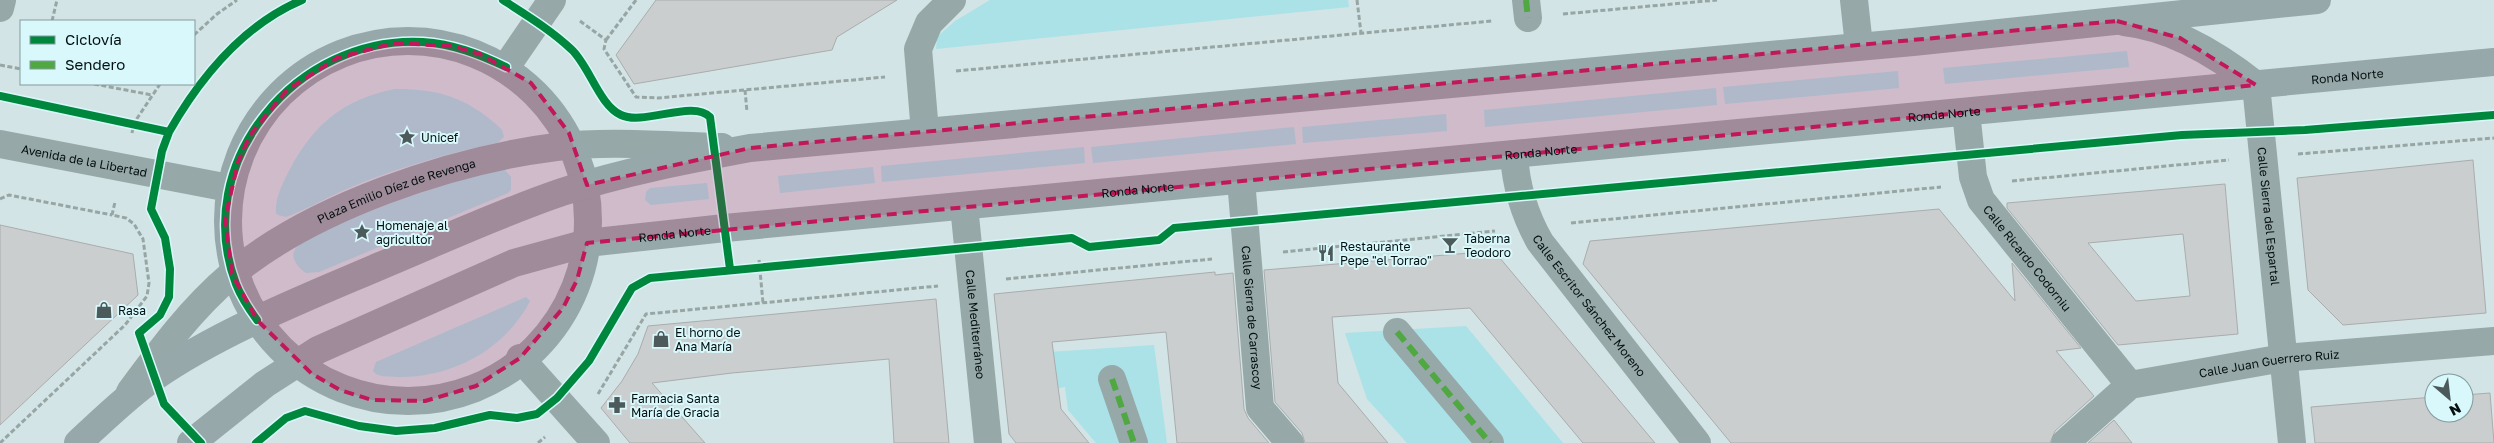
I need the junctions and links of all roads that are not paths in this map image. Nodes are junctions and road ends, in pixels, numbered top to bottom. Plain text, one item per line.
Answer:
1 (2, 0) edge
2 (552, 0) edge
3 (952, 0) edge
4 (1854, 0) edge
5 (2317, 0) edge
6 (0, 8) edge
7 (2117, 21) junction
8 (1859, 46) junction
9 (2494, 62) edge
10 (506, 67) junction
11 (2256, 85) junction
12 (1966, 112) junction
13 (925, 132) junction
14 (0, 144) edge
15 (576, 145) junction
16 (750, 148) junction
17 (30, 150) junction
18 (1514, 155) junction
19 (0, 165) edge
20 (1241, 180) junction
21 (588, 185) junction
22 (230, 188) junction
23 (964, 206) junction
24 (587, 243) junction
25 (232, 274) junction
26 (257, 320) junction
27 (1397, 332) dead end
28 (2494, 341) edge
29 (520, 358) junction
30 (2283, 358) junction
31 (297, 362) junction
32 (1112, 379) dead end
33 (2130, 385) junction
34 (123, 401) junction
35 (78, 443) edge
36 (191, 443) edge
37 (596, 443) edge
38 (988, 443) edge
39 (1134, 443) edge
40 (1290, 443) edge
41 (1490, 443) edge
42 (1697, 443) edge
43 (2065, 443) edge
44 (2292, 443) edge

1 - 6 street
2 - 10 street
3 - 13 street
4 - 8 street
5 - 7 main road
7 - 8 main road
7 - 11 street
8 - 13 main road
9 - 11 main road, Ronda Norte
10 - 15 main road
10 - 22 main road
11 - 12 main road, Ronda Norte
11 - 30 street, Calle Sierra del Espartal
12 - 18 main road, Ronda Norte
12 - 33 street, Calle Ricardo Codorniu
13 - 16 main road
14 - 17 street, Avenida de la Libertad
15 - 16 street
15 - 21 main road
15 - 25 street, Plaza Emilio Díez de Revenga
16 - 21 main road
17 - 19 street
17 - 22 street, Avenida de la Libertad
18 - 20 main road, Ronda Norte
18 - 42 street, Calle Escritor Sánchez Moreno
20 - 23 main road, Ronda Norte
20 - 40 street, Calle Sierra de Carrascoy
21 - 24 main road
21 - 26 main road
22 - 25 main road
23 - 24 main road, Ronda Norte
23 - 38 street, Calle Mediterráneo
24 - 29 main road
24 - 31 main road
25 - 26 main road
25 - 34 street, Plaza Emilio Díez de Revenga
26 - 31 main road
26 - 34 main road
27 - 41 street
28 - 30 street, Calle Juan Guerrero Ruiz
29 - 31 main road
29 - 37 street
30 - 33 street, Calle Juan Guerrero Ruiz
30 - 44 street, Calle Sierra del Espartal
31 - 36 main road
32 - 39 street
33 - 43 street
34 - 35 main road

